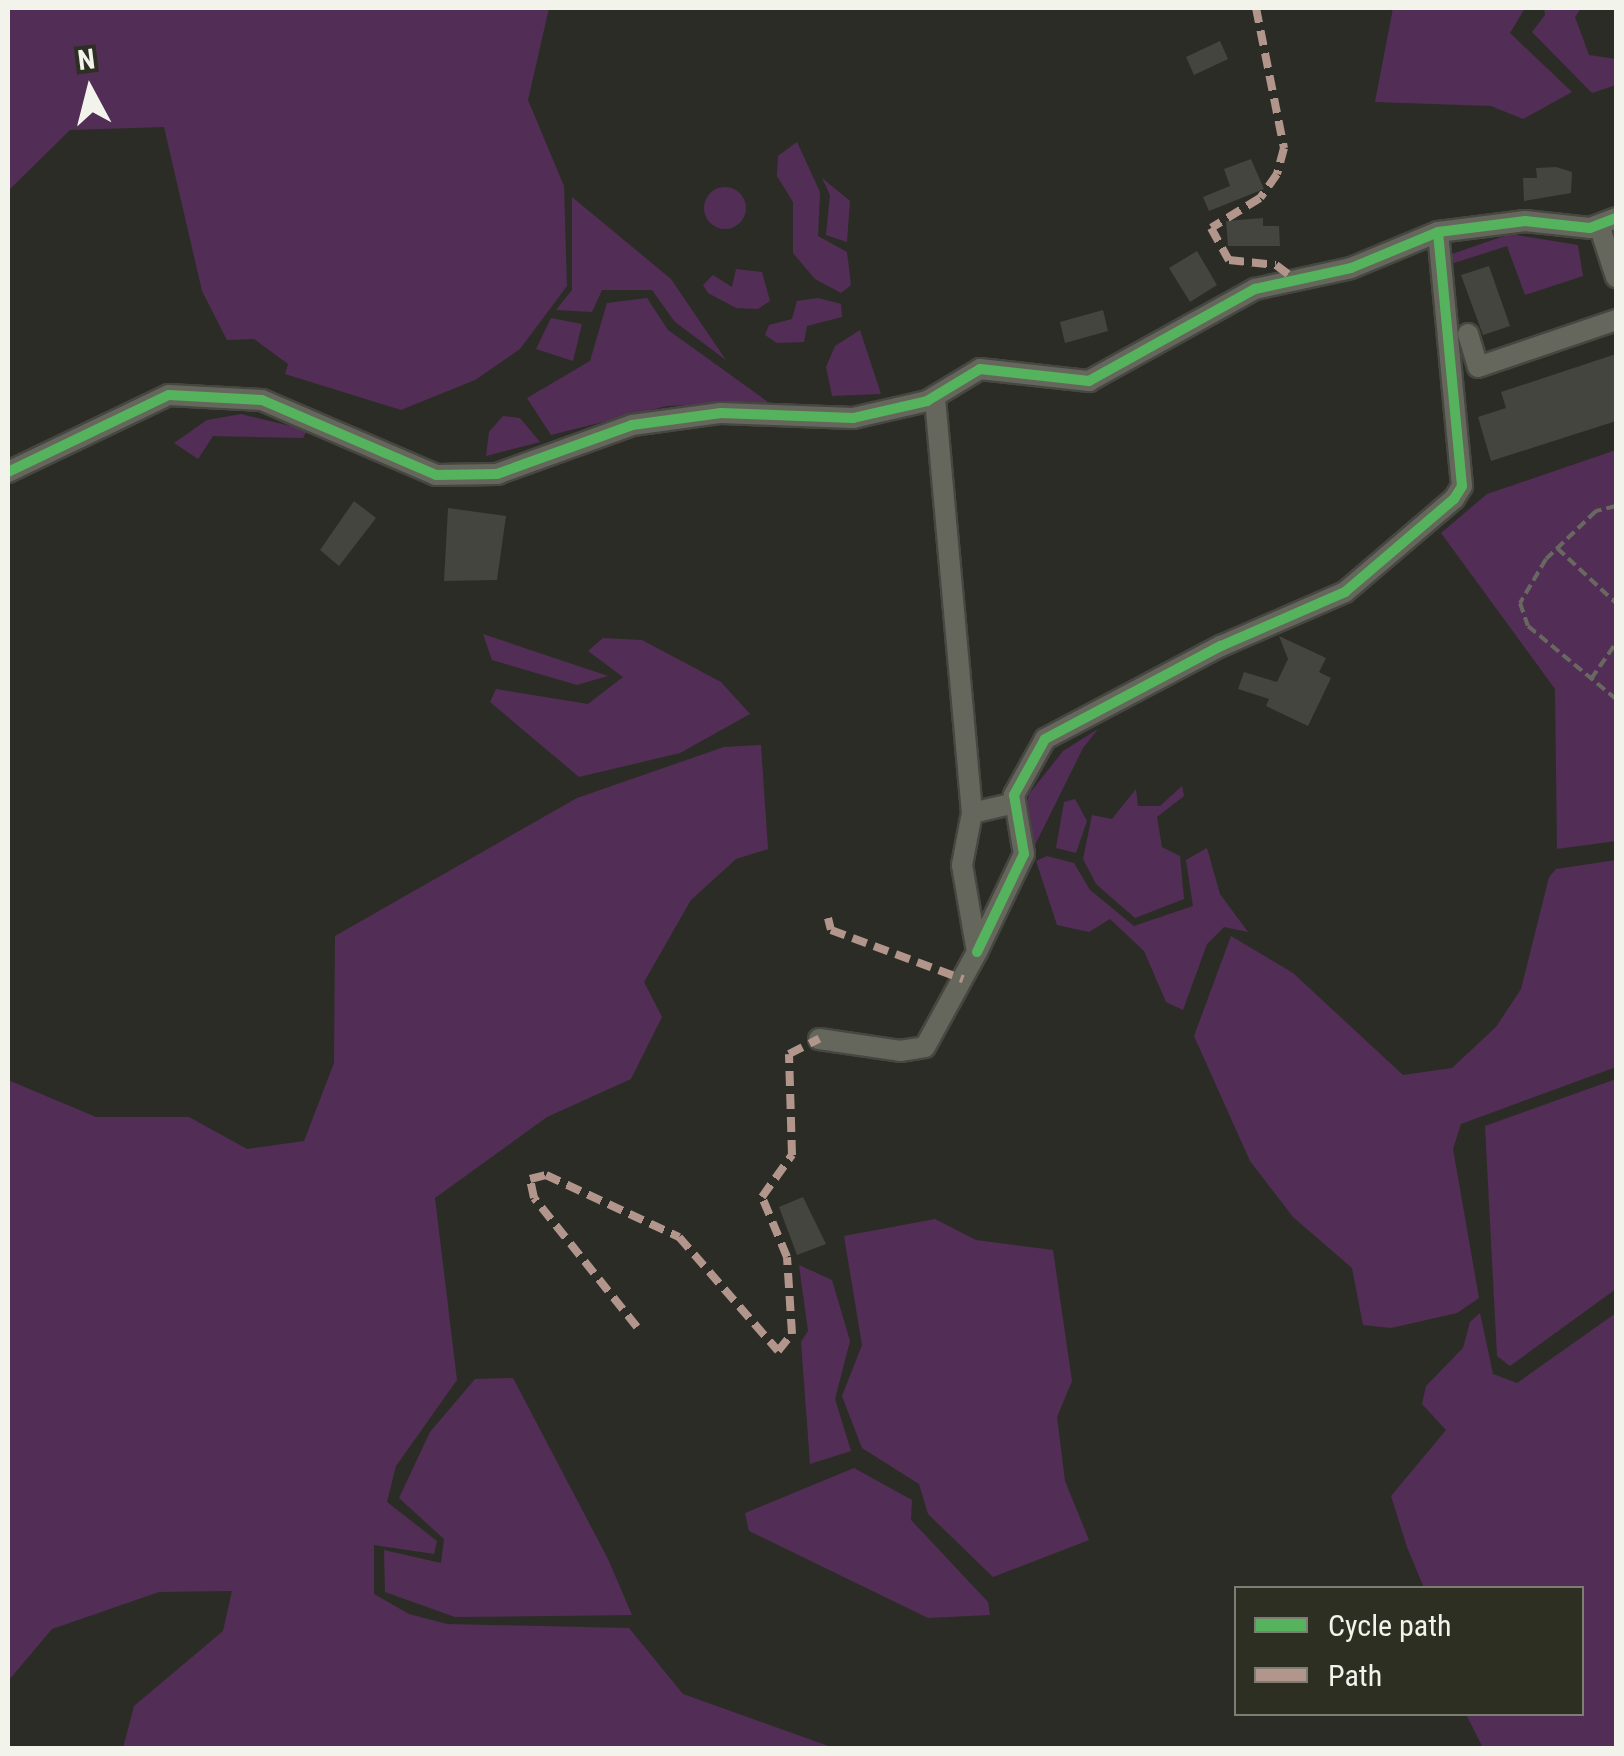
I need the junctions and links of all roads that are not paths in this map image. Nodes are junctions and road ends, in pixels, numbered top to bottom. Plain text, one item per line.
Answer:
1 (1608, 222) edge
2 (1438, 232) junction
3 (1616, 277) edge
4 (1616, 320) edge
5 (1468, 334) dead end
6 (935, 397) junction
7 (8, 472) edge
8 (1015, 803) junction
9 (972, 814) junction
10 (977, 952) junction
11 (818, 1039) dead end

1 - 2 street
1 - 3 street
2 - 6 street
2 - 8 street
4 - 5 street
6 - 7 street
6 - 9 street
8 - 9 street
8 - 10 street
9 - 10 street
10 - 11 street

